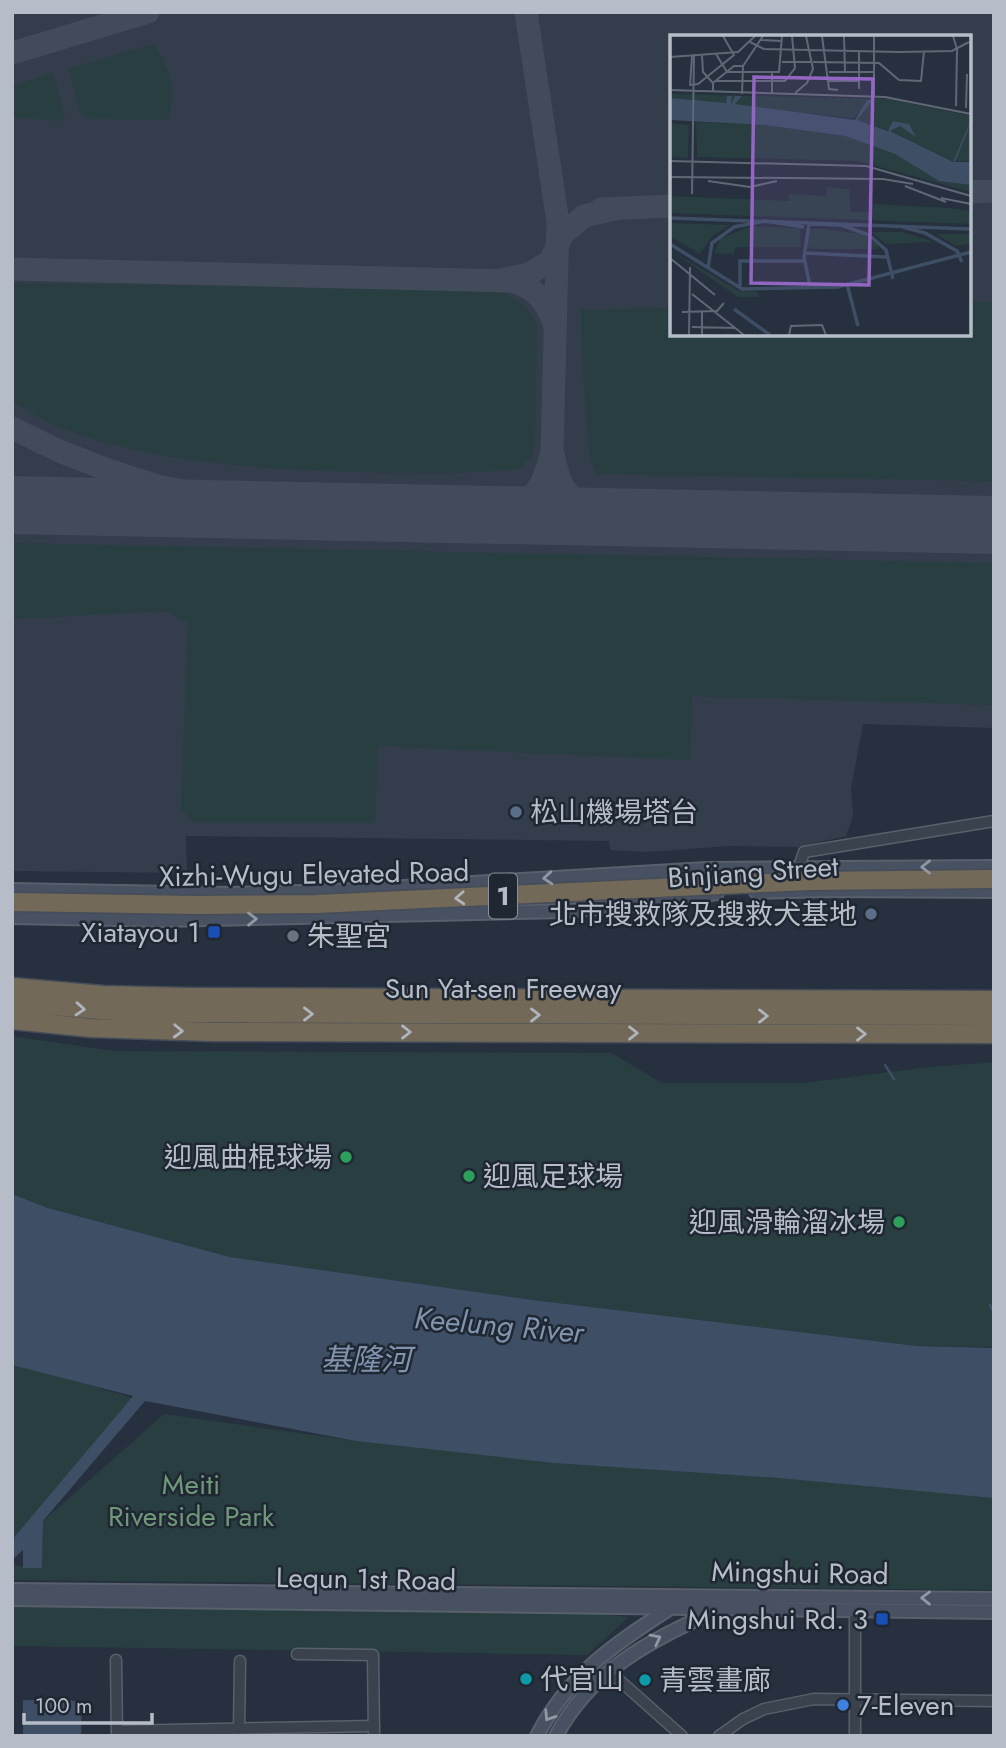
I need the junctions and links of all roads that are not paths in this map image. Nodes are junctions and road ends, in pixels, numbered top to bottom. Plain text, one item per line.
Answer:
1 (994, 821) edge
2 (799, 867) junction
3 (994, 867) edge
4 (617, 874) junction
5 (994, 879) edge
6 (12, 890) edge
7 (994, 891) edge
8 (12, 902) edge
9 (617, 907) junction
10 (12, 917) edge
11 (12, 987) edge
12 (994, 1000) edge
13 (12, 1003) edge
14 (994, 1016) edge
15 (12, 1020) edge
16 (994, 1034) edge
17 (12, 1590) edge
18 (694, 1596) junction
19 (12, 1599) edge
20 (994, 1599) edge
21 (565, 1605) junction
22 (669, 1609) junction
23 (718, 1610) junction
24 (855, 1611) junction
25 (994, 1612) edge
26 (627, 1636) junction
27 (297, 1654) dead end
28 (116, 1660) dead end
29 (240, 1661) dead end
30 (609, 1671) junction
31 (855, 1699) junction
32 (994, 1701) edge
33 (239, 1729) junction
34 (374, 1731) edge
35 (333, 1732) edge
36 (117, 1733) edge
37 (537, 1736) edge
38 (556, 1736) edge
39 (682, 1736) edge
40 (719, 1736) edge
41 (855, 1736) edge

1 - 2 street
3 -> 2 main road, Binjiang Street
2 - 4 main road, Binjiang Street
4 -> 6 main road, Binjiang Street
4 - 9 main road
5 -> 8 highway, Xizhi-Wugu Elevated Road / 1, bridge
7 - 9 main road, Binjiang Street
10 -> 9 main road, Binjiang Street
11 - 12 highway, Sun Yat-sen Freeway, bridge
13 -> 14 highway, Sun Yat-sen Freeway, bridge
15 -> 16 highway, bridge
17 - 18 main road, Lequn 1st Road
20 -> 18 main road, Mingshui Road
18 - 22 main road, Mingshui Road
19 - 21 main road, Lequn 1st Road
21 - 22 main road, Lequn 1st Road
21 - 26 main road
22 - 23 main road, Lequn 1st Road
22 - 26 main road, Mingshui Road
23 - 24 main road, Mingshui Road
30 -> 23 main road, Mingshui Road
24 - 25 main road, Mingshui Road
24 - 31 street
26 -> 37 main road, Mingshui Road
27 - 34 street
28 - 36 street
29 - 33 street
30 - 38 main road, Mingshui Road
30 - 39 street
31 - 32 street
31 - 40 street
31 - 41 street
33 - 35 street
33 - 36 street
34 - 35 street

